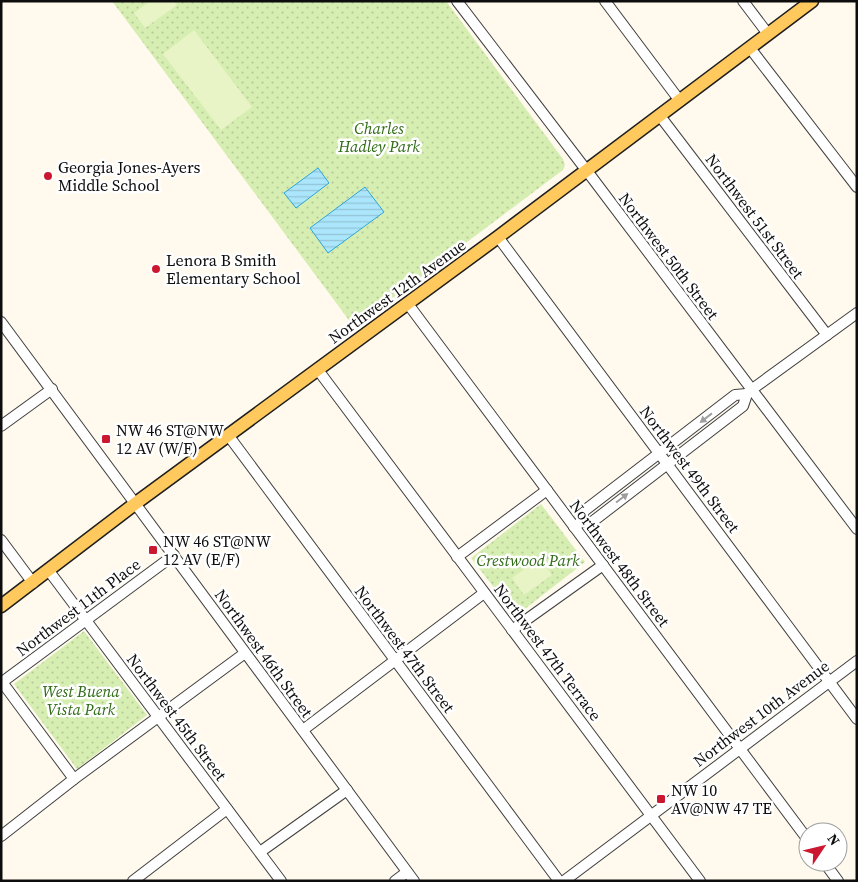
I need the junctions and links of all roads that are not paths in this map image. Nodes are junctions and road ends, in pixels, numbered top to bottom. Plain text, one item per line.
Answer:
1 (457, 1) edge
2 (605, 1) edge
3 (743, 1) edge
4 (812, 1) edge
5 (768, 34) junction
6 (750, 48) junction
7 (680, 101) junction
8 (660, 116) junction
9 (587, 170) junction
10 (857, 187) edge
11 (498, 237) junction
12 (408, 304) junction
13 (857, 313) edge
14 (1, 322) edge
15 (827, 335) junction
16 (318, 370) junction
17 (52, 388) junction
18 (749, 392) junction
19 (1, 426) edge
20 (228, 435) junction
21 (660, 453) junction
22 (668, 464) junction
23 (547, 490) junction
24 (136, 503) junction
25 (578, 524) junction
26 (857, 529) edge
27 (1, 540) edge
28 (174, 554) junction
29 (457, 557) junction
30 (603, 565) junction
31 (49, 571) junction
32 (33, 583) junction
33 (484, 593) junction
34 (1, 606) edge
35 (86, 620) junction
36 (512, 630) junction
37 (245, 652) junction
38 (396, 661) junction
39 (857, 661) edge
40 (829, 682) junction
41 (2, 683) edge
42 (158, 717) junction
43 (857, 719) edge
44 (303, 730) junction
45 (740, 748) junction
46 (74, 779) junction
47 (347, 790) junction
48 (227, 809) junction
49 (650, 815) junction
50 (798, 826) edge
51 (1, 836) edge
52 (260, 852) junction
53 (407, 872) junction
54 (135, 880) edge
55 (281, 881) edge
56 (395, 881) edge
57 (414, 881) edge
58 (559, 881) edge
59 (564, 881) edge
60 (700, 881) edge

1 - 9 street, Northwest 50th Street
2 - 7 street
3 - 5 street
4 - 5 main road, Northwest 12th Avenue
5 - 6 main road, Northwest 12th Avenue
6 - 7 main road, Northwest 12th Avenue
6 - 10 street
7 - 8 main road, Northwest 12th Avenue
8 - 9 main road, Northwest 12th Avenue
8 - 15 street, Northwest 51st Street
9 - 11 main road, Northwest 12th Avenue
9 - 18 street, Northwest 50th Street
11 - 12 main road, Northwest 12th Avenue
11 - 21 street, Northwest 49th Street
12 - 16 main road, Northwest 12th Avenue
12 - 23 street, Northwest 48th Street
13 - 15 street
14 - 17 street, Northwest 46th Street
15 - 18 street
16 - 20 main road, Northwest 12th Avenue
16 - 29 street, Northwest 47th Terrace
17 - 19 street
17 - 24 street, Northwest 46th Street
18 -> 21 street
18 - 22 street
18 - 26 street, Northwest 50th Street
20 - 24 main road, Northwest 12th Avenue
20 - 38 street, Northwest 47th Street
21 - 22 street, Northwest 49th Street
21 - 25 street
25 -> 22 street
22 - 40 street, Northwest 49th Street
23 - 25 street, Northwest 48th Street
23 - 29 street
24 - 28 street, Northwest 46th Street
24 - 31 main road, Northwest 12th Avenue
25 - 30 street, Northwest 48th Street
27 - 32 street
28 - 35 street, Northwest 11th Place
28 - 37 street, Northwest 46th Street
29 - 33 street, Northwest 47th Terrace
30 - 36 street
30 - 45 street, Northwest 48th Street
31 - 32 main road, Northwest 12th Avenue
31 - 35 street, Northwest 45th Street
32 - 34 main road, Northwest 12th Avenue
33 - 36 street, Northwest 47th Terrace
33 - 38 street
35 - 41 street, Northwest 11th Place
35 - 42 street, Northwest 45th Street
36 - 49 street, Northwest 47th Terrace
37 - 42 street
37 - 44 street, Northwest 46th Street
38 - 44 street
38 - 58 street, Northwest 47th Street
39 - 40 street, Northwest 10th Avenue
40 - 43 street, Northwest 49th Street
40 - 45 street, Northwest 10th Avenue
41 - 46 street
42 - 46 street
42 - 48 street, Northwest 45th Street
44 - 47 street, Northwest 46th Street
45 - 49 street, Northwest 10th Avenue
45 - 50 street, Northwest 48th Street
46 - 51 street
47 - 52 street
47 - 53 street, Northwest 46th Street
48 - 52 street, Northwest 45th Street
48 - 54 street
49 - 59 street, Northwest 10th Avenue
49 - 60 street, Northwest 47th Terrace
52 - 55 street, Northwest 45th Street
53 - 56 street
53 - 57 street, Northwest 46th Street

